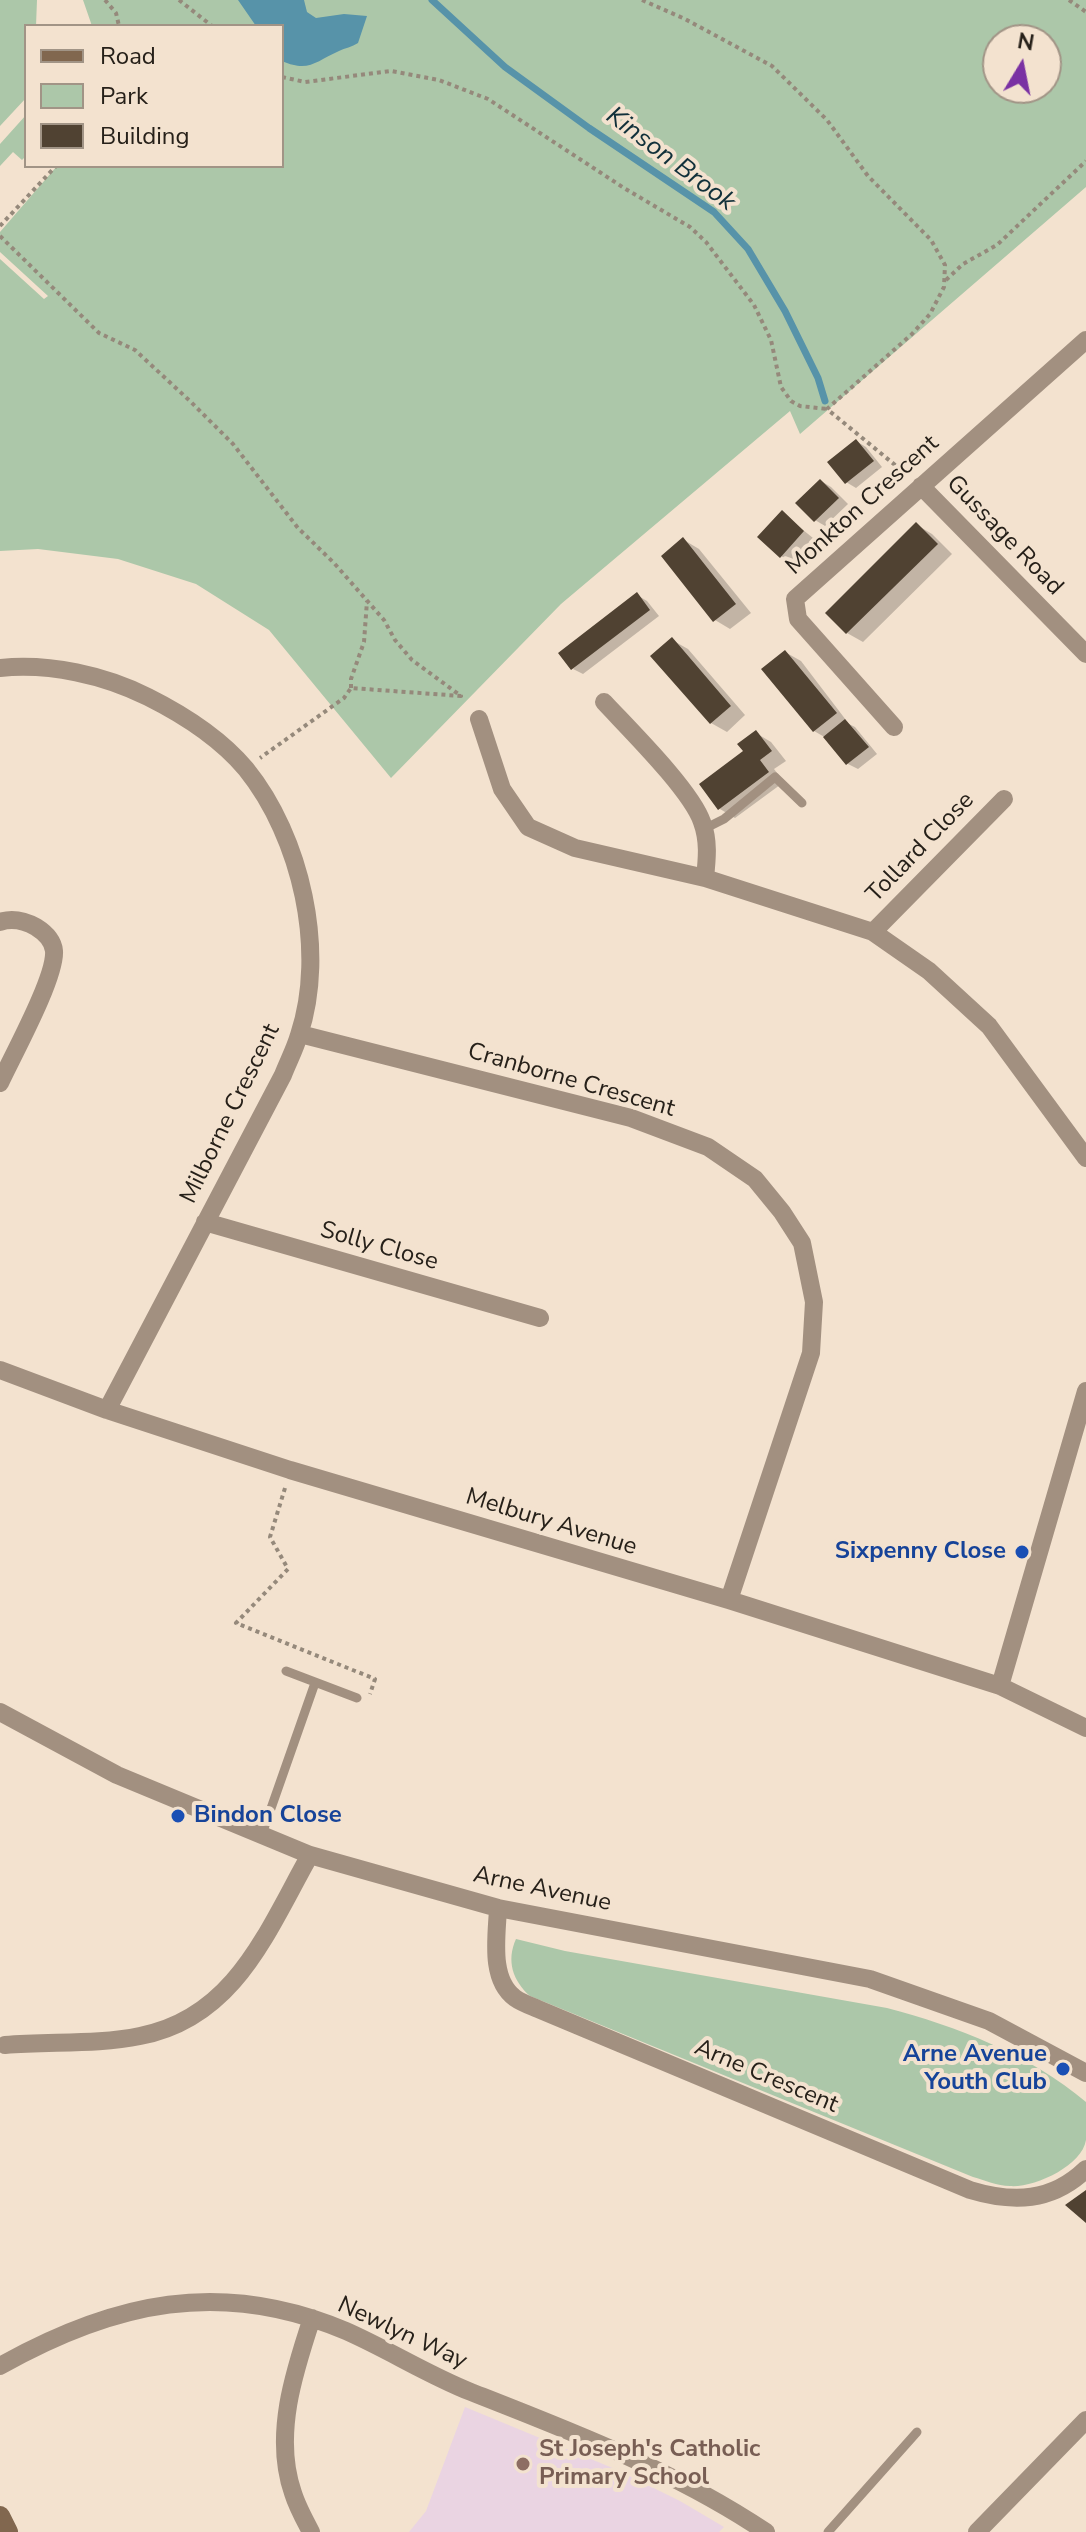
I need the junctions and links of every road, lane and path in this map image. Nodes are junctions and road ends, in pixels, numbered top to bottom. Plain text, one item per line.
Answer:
1 (105, 0) edge
2 (179, 0) edge
3 (642, 0) edge
4 (1069, 0) edge
5 (1086, 12) edge
6 (119, 24) edge
7 (209, 24) edge
8 (284, 77) edge
9 (1086, 161) edge
10 (54, 168) edge
11 (0, 226) edge
12 (0, 236) edge
13 (944, 287) junction
14 (1086, 340) edge
15 (827, 409) junction
16 (921, 486) junction
17 (367, 601) junction
18 (1086, 654) edge
19 (0, 668) edge
20 (351, 688) junction
21 (604, 702) dead end
22 (479, 719) dead end
23 (894, 727) dead end
24 (245, 769) junction
25 (1004, 799) dead end
26 (802, 803) dead end
27 (704, 829) junction
28 (705, 878) junction
29 (0, 922) edge
30 (873, 932) junction
31 (300, 1034) junction
32 (0, 1083) edge
33 (1086, 1158) edge
34 (205, 1222) junction
35 (540, 1318) dead end
36 (0, 1370) edge
37 (1086, 1391) edge
38 (107, 1410) junction
39 (290, 1470) junction
40 (729, 1600) junction
41 (286, 1671) dead end
42 (315, 1683) junction
43 (1000, 1686) junction
44 (357, 1698) joint
45 (0, 1712) edge
46 (1086, 1728) edge
47 (262, 1834) junction
48 (310, 1855) junction
49 (498, 1908) junction
50 (5, 2045) dead end
51 (1086, 2073) edge
52 (1086, 2169) edge
53 (312, 2318) junction
54 (0, 2366) edge
55 (1086, 2420) edge
56 (917, 2432) dead end
57 (0, 2516) edge
58 (8, 2532) edge
59 (311, 2532) edge
60 (766, 2532) edge
61 (828, 2532) edge
62 (977, 2532) edge

1 - 6 path
2 - 7 path
3 - 13 path
4 - 5 path
8 - 15 path
9 - 13 path
10 - 11 path
12 - 17 path
13 - 15 path
14 - 16 street, Monkton Crescent
15 - 16 path
16 - 18 street, Gussage Road
16 - 23 street, Monkton Crescent
17 - 20 path
17 - 20 path
19 - 24 street, Milborne Crescent
20 - 24 path
21 - 27 street
22 - 28 street, Tollard Close
24 - 31 street, Milborne Crescent
25 - 30 street, Tollard Close
26 - 27 lane
27 - 28 street
28 - 30 street, Tollard Close
29 - 32 street
30 - 33 street, Tollard Close
31 - 34 street, Milborne Crescent
31 - 40 street, Cranborne Crescent
34 - 35 street, Solly Close
34 - 38 street, Milborne Crescent
36 - 38 street, Melbury Avenue
37 - 43 street
38 - 39 street, Melbury Avenue
39 - 40 street, Melbury Avenue
39 - 44 path
40 - 43 street, Melbury Avenue
41 - 42 lane
42 - 44 lane
42 - 47 lane
43 - 46 street, Melbury Avenue
45 - 47 street, Arne Avenue
47 - 48 street, Arne Avenue
48 - 49 street, Arne Avenue
48 - 50 street
49 - 51 street, Arne Avenue
49 - 52 street, Arne Crescent
53 - 54 street, Newlyn Way
53 - 59 street
53 - 60 street, Newlyn Way
55 - 62 street
56 - 61 lane
57 - 58 street

